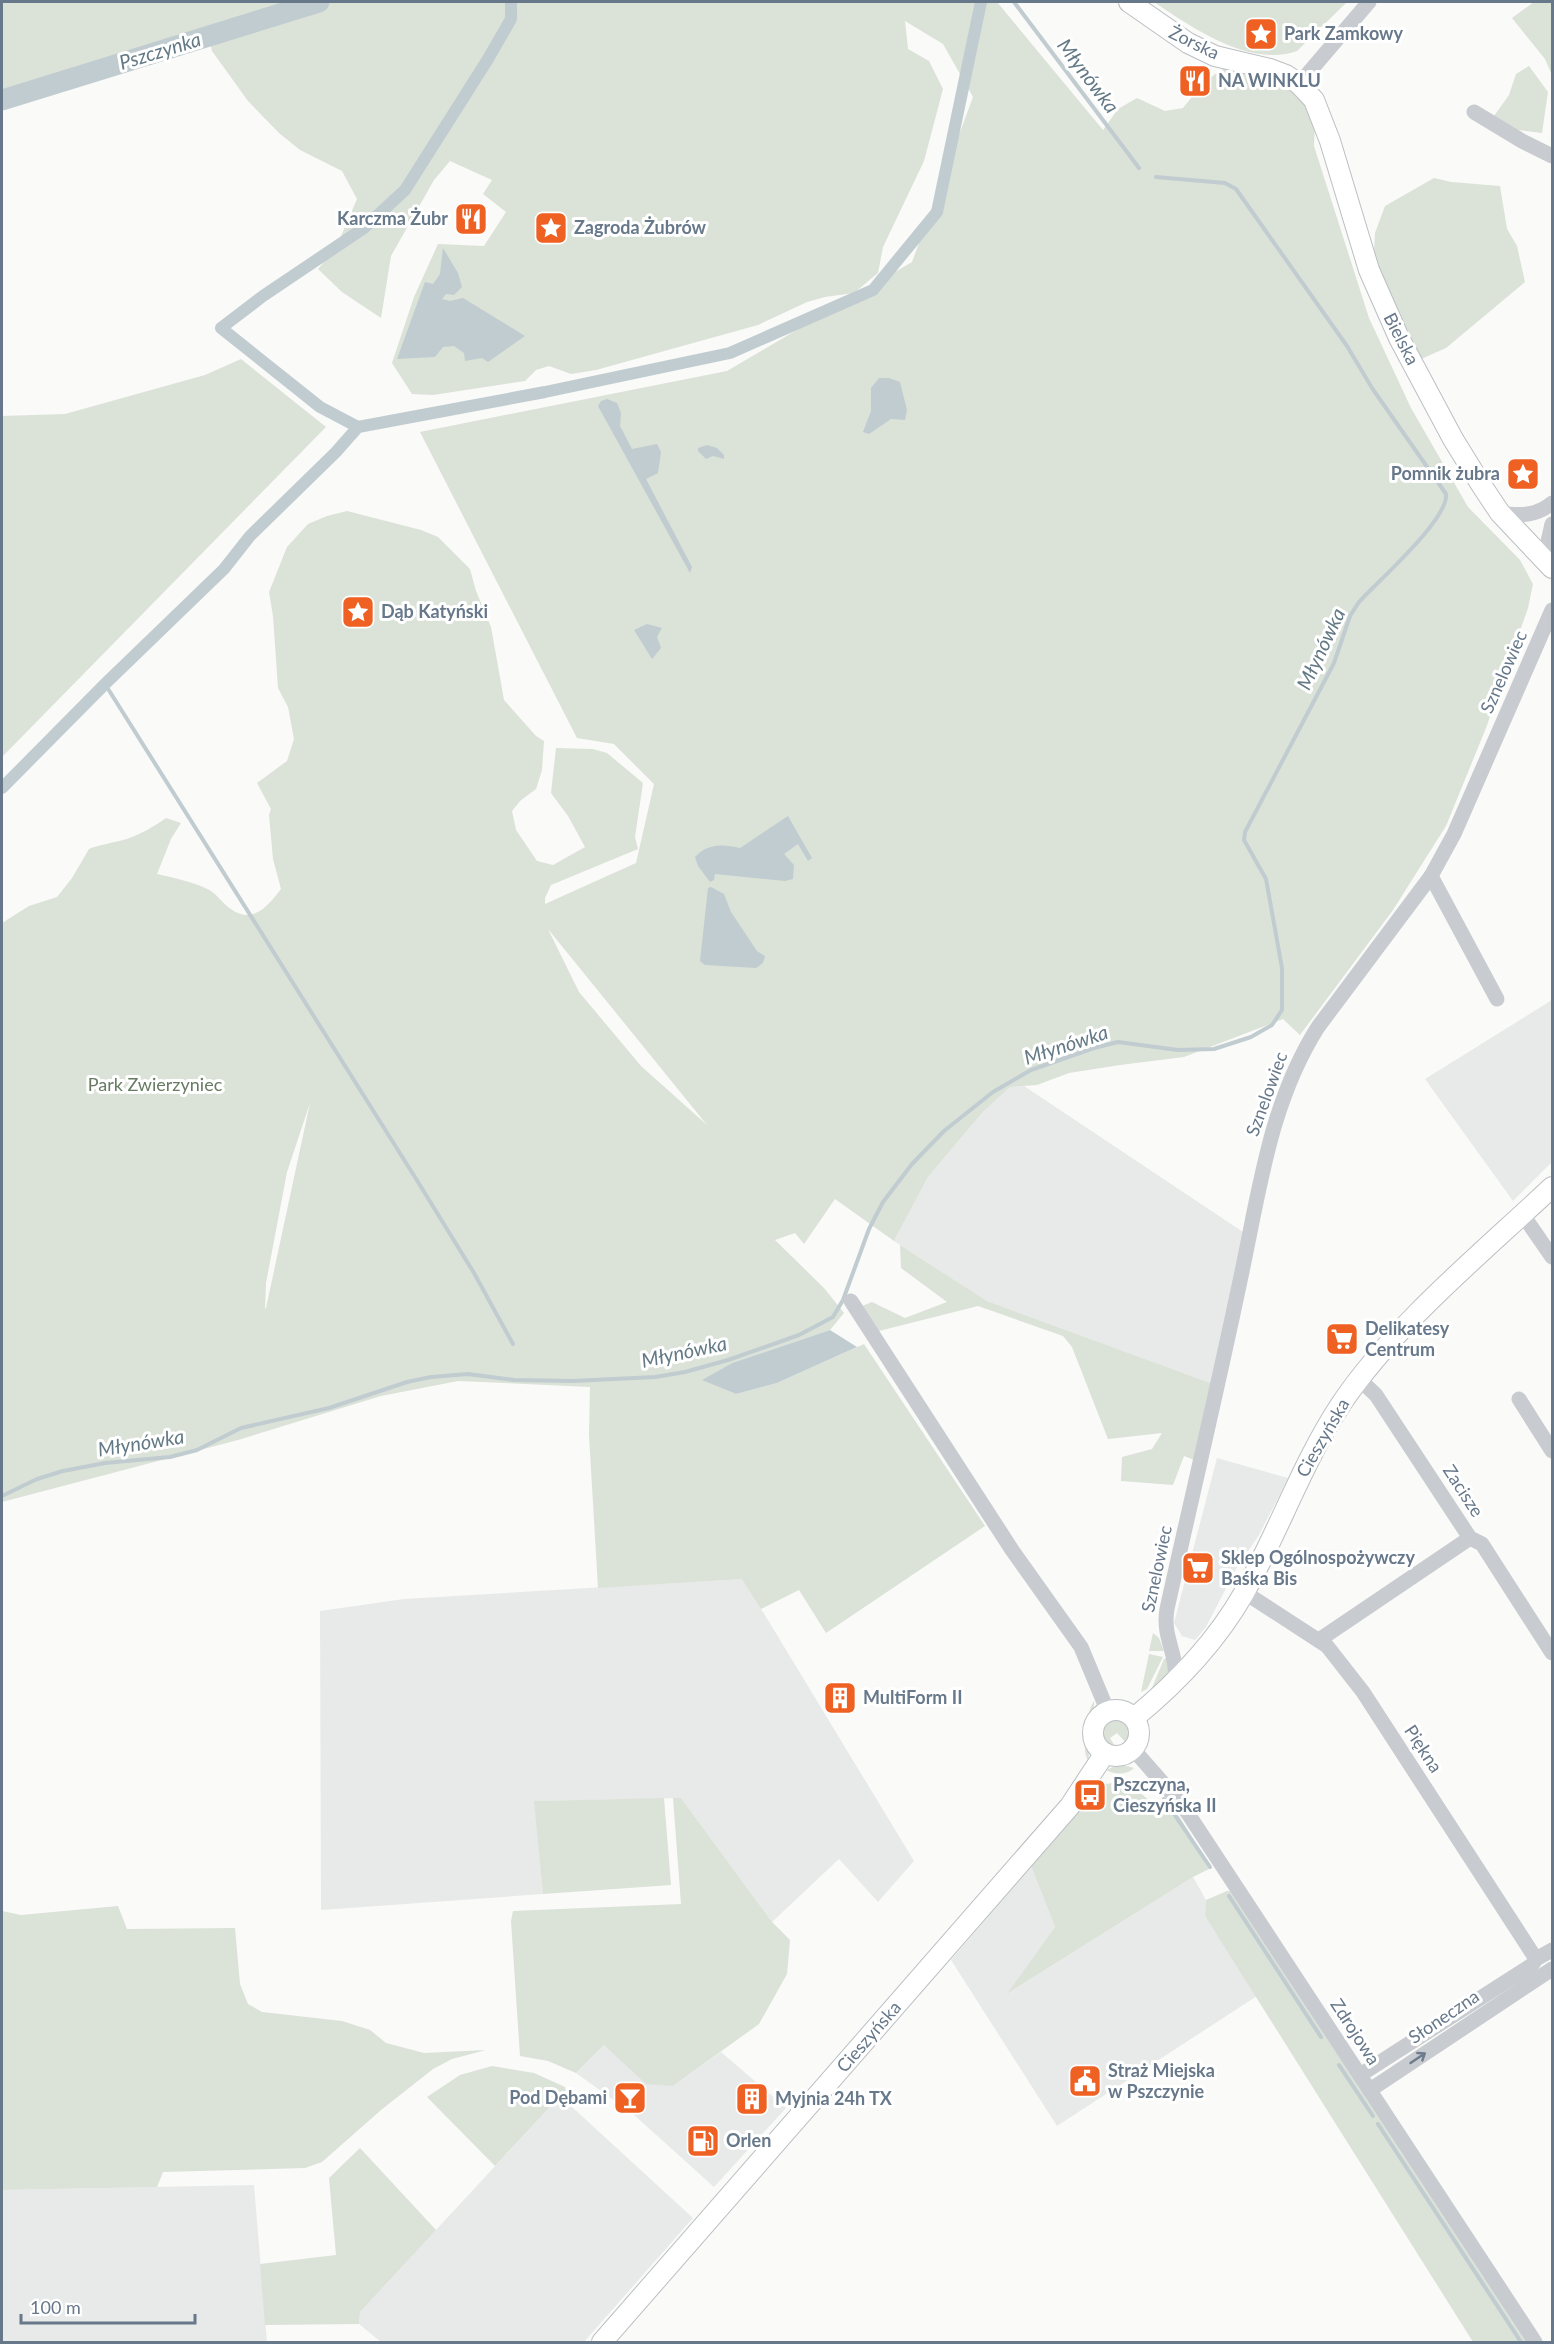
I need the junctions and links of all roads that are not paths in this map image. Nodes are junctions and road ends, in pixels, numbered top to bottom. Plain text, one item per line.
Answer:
1 (1129, 2) edge
2 (1369, 2) edge
3 (1299, 84) junction
4 (1474, 112) dead end
5 (1552, 156) edge
6 (1552, 503) edge
7 (1500, 513) junction
8 (1552, 524) edge
9 (1548, 564) edge
10 (1552, 610) edge
11 (1431, 876) junction
12 (1497, 999) dead end
13 (1552, 1187) edge
14 (1523, 1215) junction
15 (1552, 1257) edge
16 (851, 1301) dead end
17 (1359, 1379) junction
18 (1519, 1399) dead end
19 (1552, 1451) edge
20 (1470, 1538) junction
21 (1244, 1592) junction
22 (1319, 1640) junction
23 (1171, 1647) junction
24 (1203, 1652) junction
25 (1552, 1653) edge
26 (1175, 1681) junction
27 (1108, 1712) junction
28 (1134, 1718) junction
29 (1133, 1749) junction
30 (1105, 1753) junction
31 (1545, 1968) edge
32 (1360, 2075) junction
33 (1370, 2090) junction
34 (602, 2343) edge
35 (1535, 2343) edge

1 - 3 main road, Żorska
2 - 3 street
3 - 7 main road, Bielska
4 - 5 street
6 - 7 street
7 - 9 main road, Bielska
8 - 9 street
10 - 11 street, Sznelowiec
11 - 12 street
11 - 23 street, Sznelowiec
13 - 14 main road, Cieszyńska
14 - 15 street
14 - 17 main road, Cieszyńska
16 - 27 street
17 - 20 street, Zacisze
17 - 21 main road, Cieszyńska
18 - 19 street
20 - 22 street
20 - 25 street, Zacisze
21 - 22 street, Piękna
21 - 24 main road, Cieszyńska
22 - 31 street, Piękna
23 - 24 street
23 - 26 street, Sznelowiec
24 - 26 main road, Cieszyńska
26 - 28 main road, Cieszyńska
27 - 28 main road
27 - 30 main road
28 - 29 main road
29 - 30 main road
29 - 32 street, Zdrojowa
30 - 34 main road, Cieszyńska
31 - 32 street, Słoneczna
33 -> 31 street, Słoneczna
32 - 33 street, Zdrojowa
33 - 35 street, Zdrojowa

